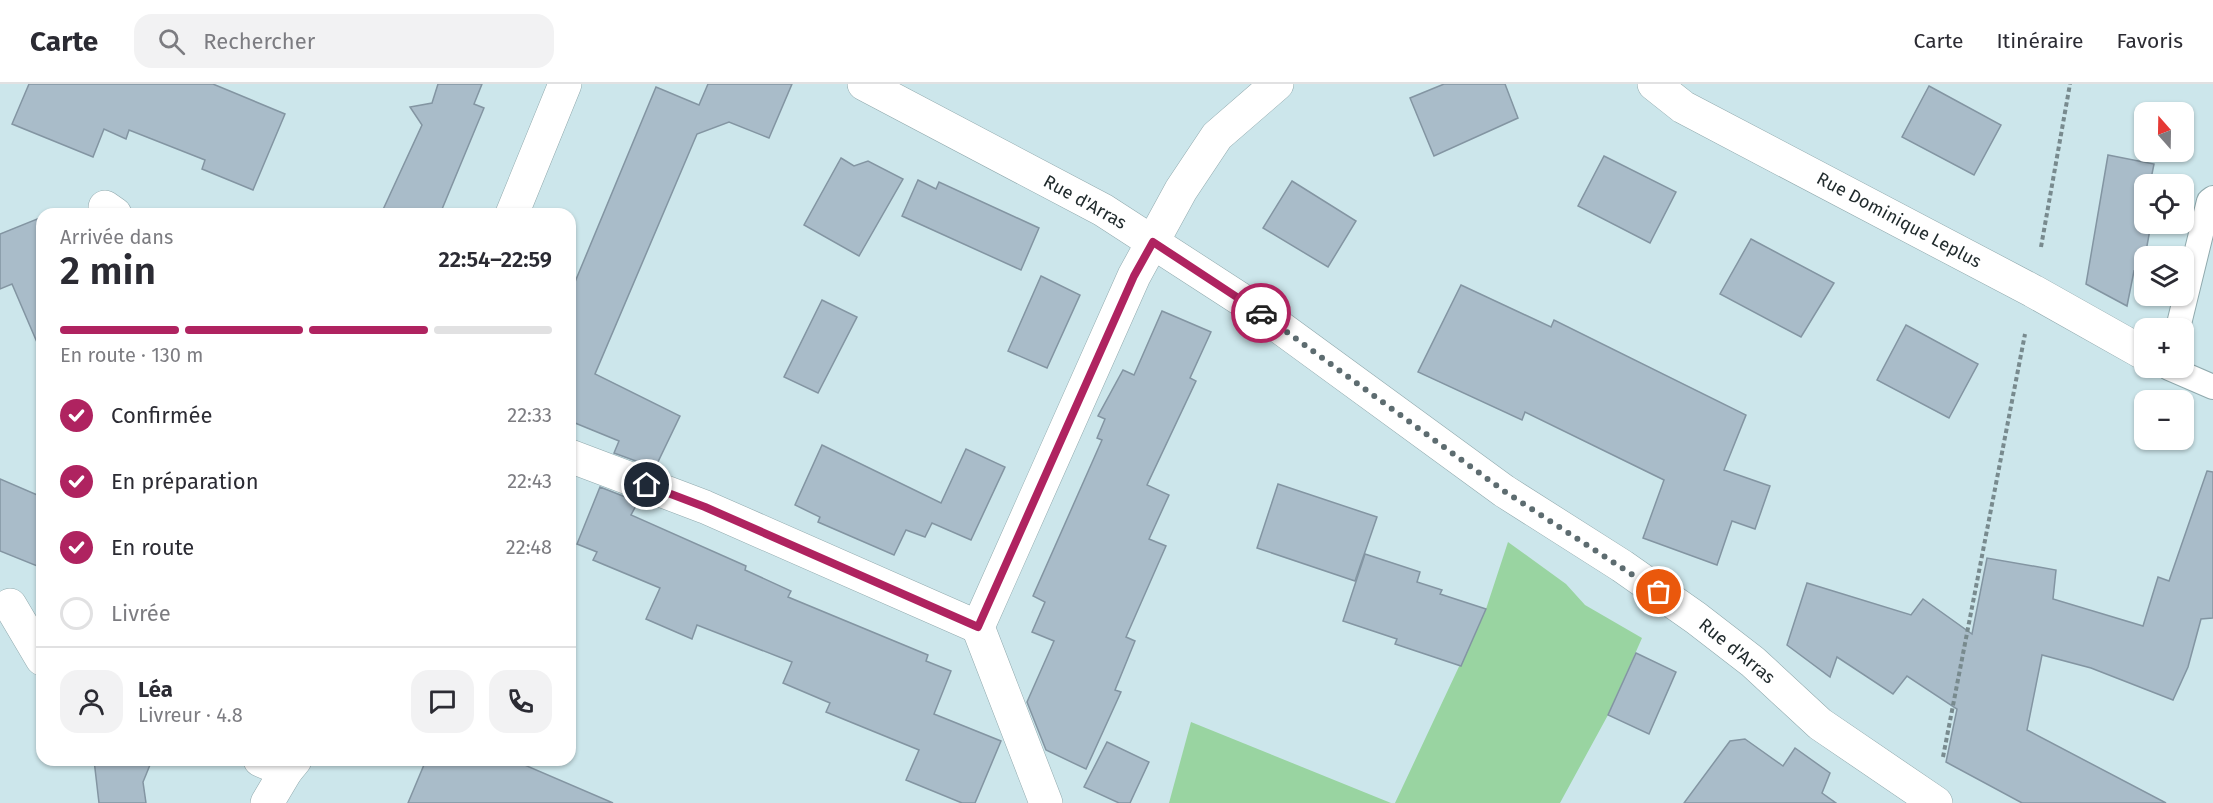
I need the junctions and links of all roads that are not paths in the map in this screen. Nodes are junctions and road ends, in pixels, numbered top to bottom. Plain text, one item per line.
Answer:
1 (565, 84) edge
2 (864, 84) edge
3 (1654, 84) edge
4 (1274, 85) edge
5 (2213, 198) edge
6 (514, 208) edge
7 (1153, 242) junction
8 (2180, 318) edge
9 (2134, 348) edge
10 (2192, 378) edge
11 (2213, 387) edge
12 (576, 458) edge
13 (10, 605) dead end
14 (978, 627) junction
15 (36, 649) edge
16 (280, 766) edge
17 (1934, 802) edge
18 (267, 803) edge
19 (1046, 803) edge

1 - 6 street
2 - 7 street, Rue d'Arras
3 - 9 street, Rue Dominique Leplus
4 - 7 street
5 - 8 lane
7 - 14 street
7 - 17 street, Rue d'Arras
10 - 11 lane
12 - 14 street
13 - 15 street
14 - 19 street
16 - 18 street

